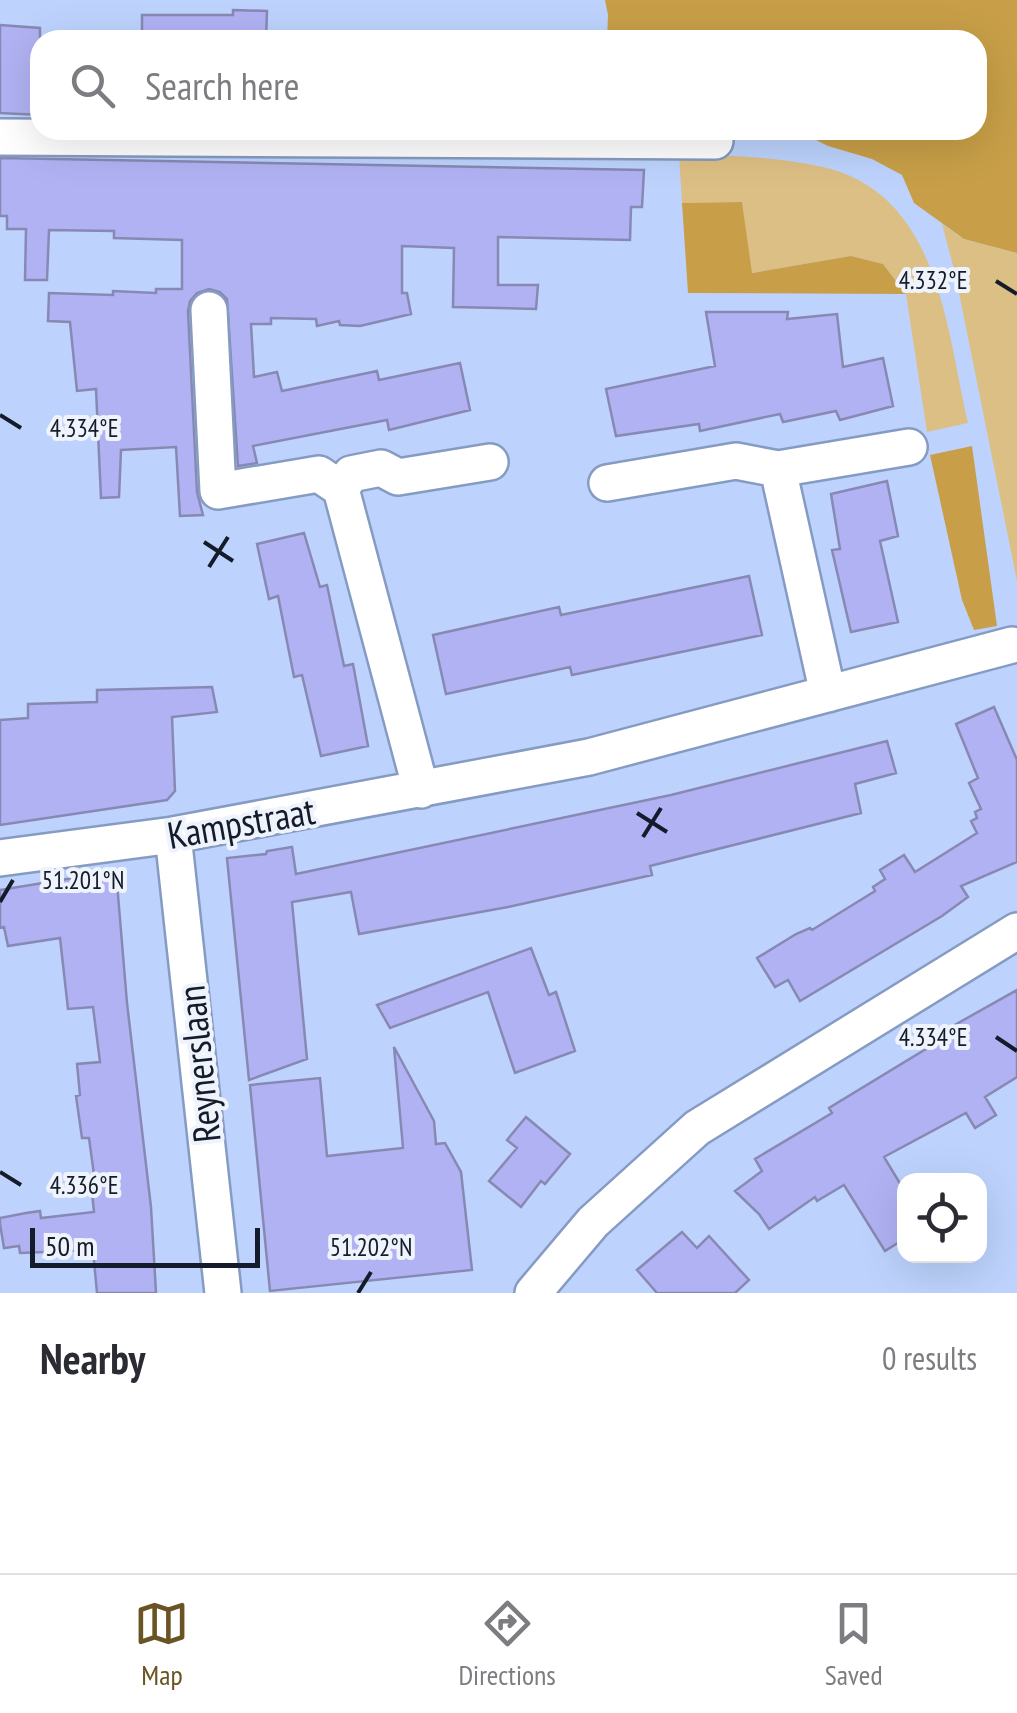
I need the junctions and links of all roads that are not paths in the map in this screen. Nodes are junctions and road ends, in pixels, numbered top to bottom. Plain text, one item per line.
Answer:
1 (0, 137) edge
2 (30, 137) edge
3 (536, 140) edge
4 (715, 141) dead end
5 (209, 310) dead end
6 (909, 446) dead end
7 (490, 462) dead end
8 (778, 469) junction
9 (608, 483) dead end
10 (341, 489) junction
11 (1015, 649) edge
12 (828, 694) junction
13 (421, 790) junction
14 (173, 835) junction
15 (0, 858) edge
16 (1017, 931) edge
17 (223, 1293) edge
18 (533, 1293) edge

1 - 2 street
3 - 4 street
5 - 10 street
6 - 8 street
7 - 10 street
8 - 9 street
8 - 12 street
10 - 13 street
11 - 12 street, Kampstraat
12 - 13 street, Kampstraat
13 - 14 street, Kampstraat
14 - 15 street, Kampstraat
14 - 17 street, Reynerslaan
16 - 18 street

